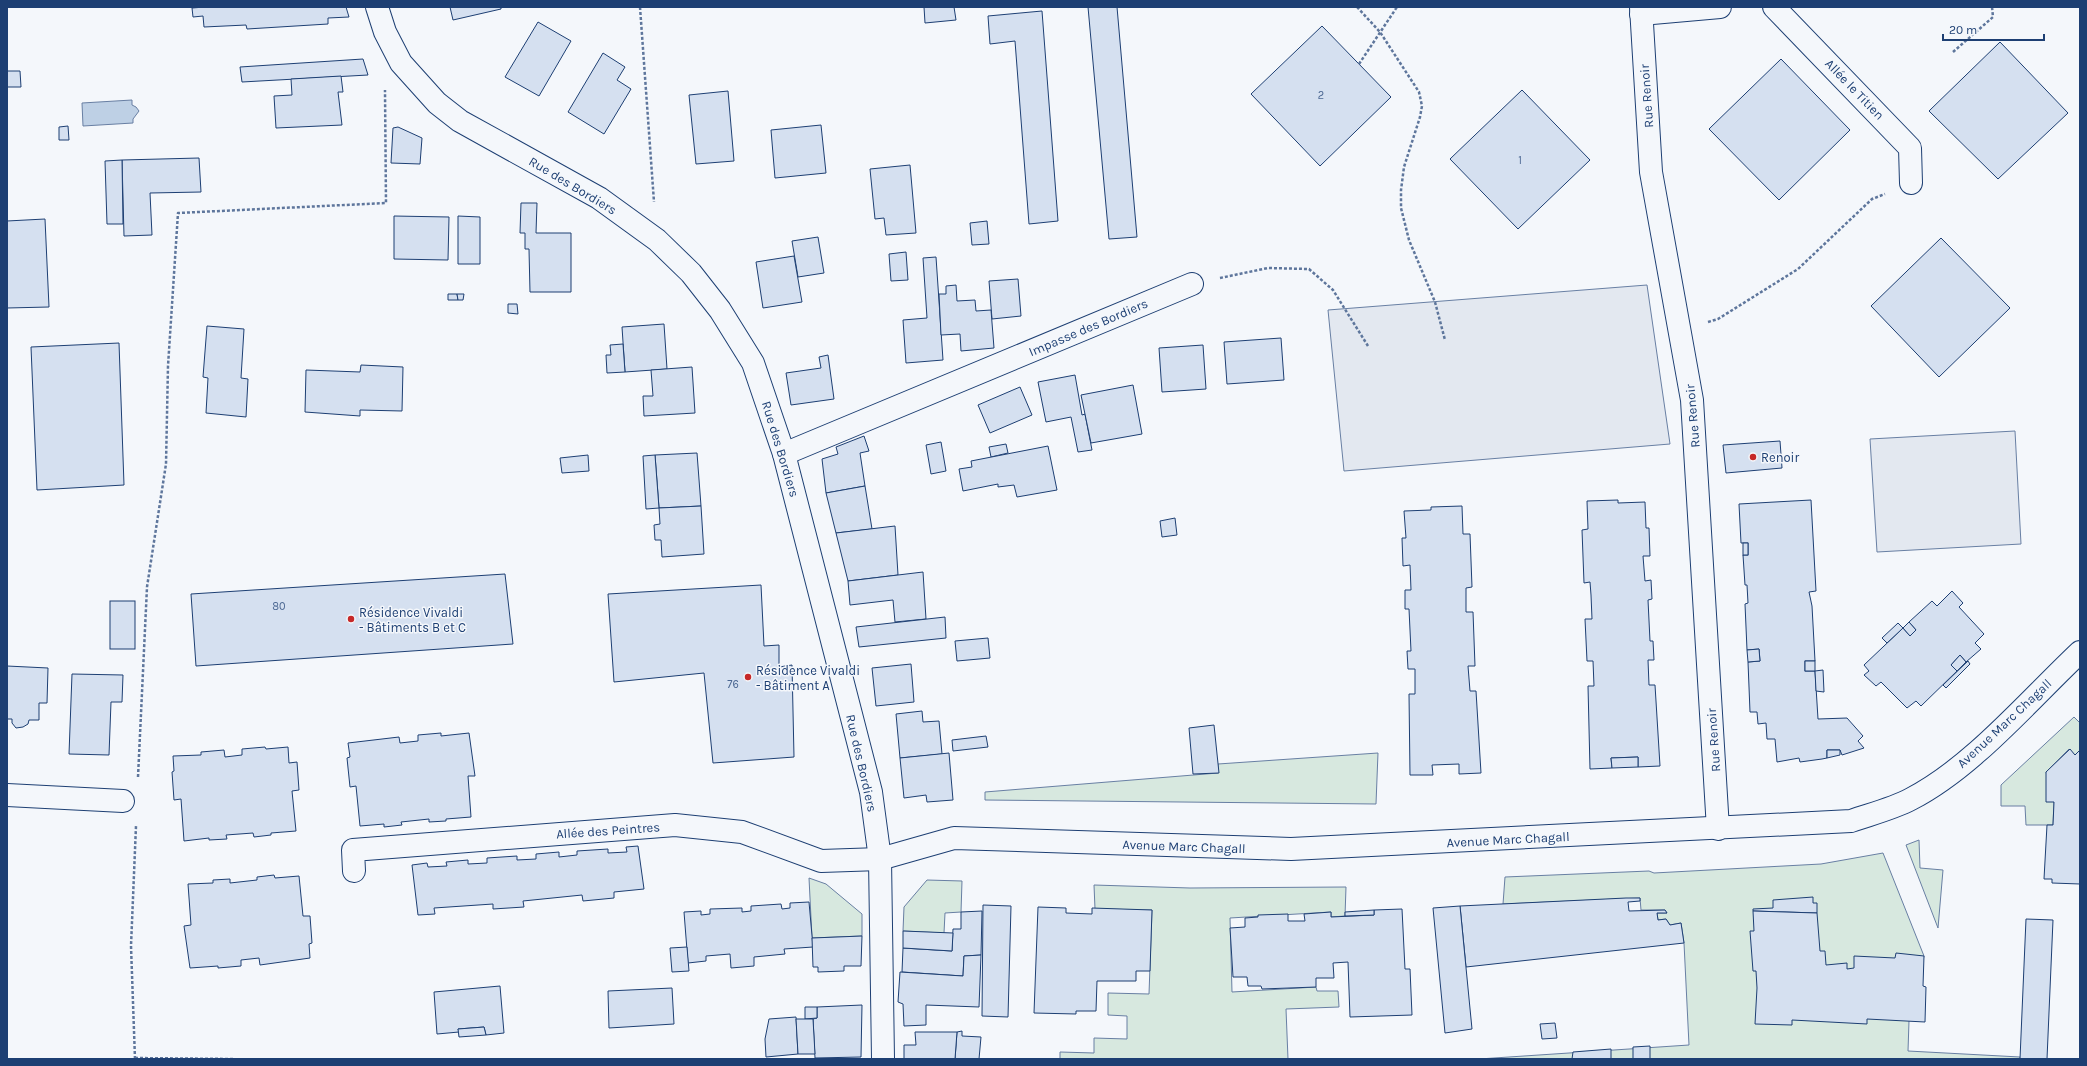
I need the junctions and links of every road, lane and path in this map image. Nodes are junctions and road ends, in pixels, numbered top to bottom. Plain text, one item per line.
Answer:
1 (377, 7) edge
2 (640, 7) edge
3 (1357, 7) edge
4 (1397, 7) edge
5 (1720, 7) edge
6 (1774, 7) edge
7 (1992, 7) edge
8 (1641, 11) edge
9 (1380, 32) junction
10 (1953, 52) dead end
11 (1359, 64) dead end
12 (385, 86) dead end
13 (1911, 183) joint
14 (657, 240) junction
15 (1192, 284) joint
16 (1681, 332) junction
17 (1445, 340) dead end
18 (1368, 346) dead end
19 (784, 454) junction
20 (2080, 652) edge
21 (138, 778) dead end
22 (7, 795) edge
23 (123, 801) dead end
24 (136, 824) dead end
25 (1718, 828) junction
26 (880, 858) junction
27 (354, 871) dead end
28 (135, 1058) edge
29 (235, 1059) edge
30 (883, 1059) edge

1 - 14 street, Rue des Bordiers
2 - 14 path
3 - 9 path
4 - 9 path
5 - 8 street
6 - 13 street, Allée le Titien
7 - 10 path
8 - 16 street, Rue Renoir
9 - 11 path
9 - 17 path
12 - 21 path
13 - 16 path
14 - 19 street, Rue des Bordiers
15 - 18 path
15 - 19 street, Impasse des Bordiers
16 - 25 street, Rue Renoir
19 - 26 street, Rue des Bordiers
20 - 25 street, Avenue Marc Chagall
22 - 23 street
24 - 28 path
25 - 26 street, Avenue Marc Chagall
26 - 27 street, Allée des Peintres
26 - 30 street, Rue des Bordiers
28 - 29 path

